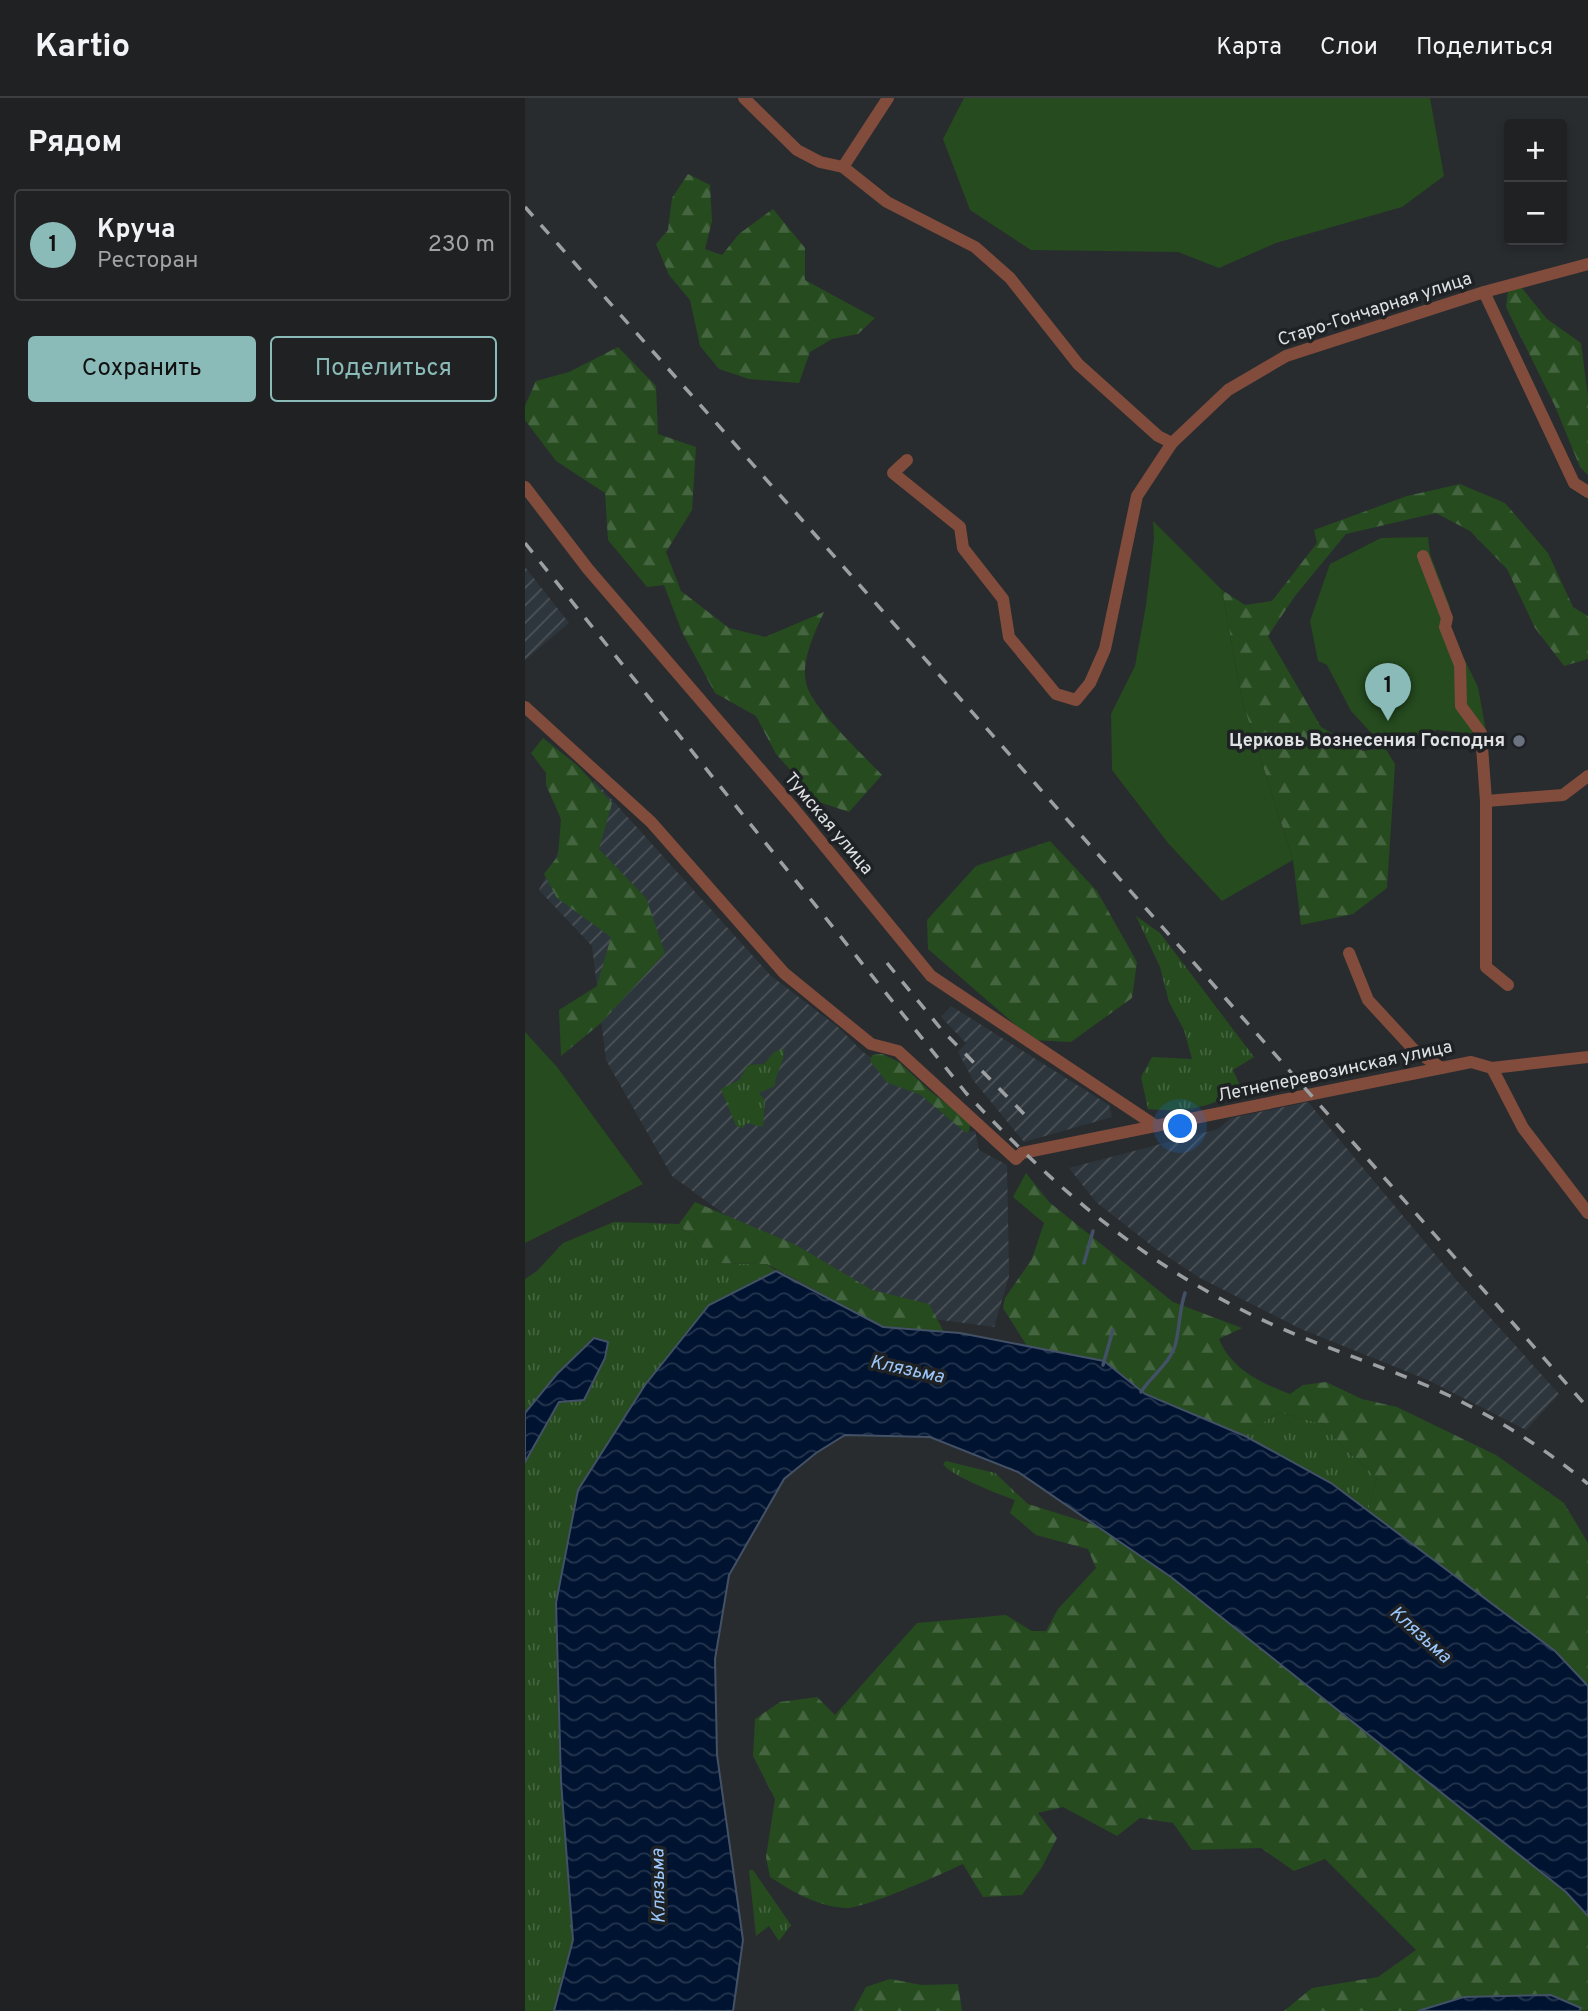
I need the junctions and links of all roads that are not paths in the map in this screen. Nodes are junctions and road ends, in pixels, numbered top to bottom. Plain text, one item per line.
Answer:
1 (744, 98) edge
2 (888, 98) edge
3 (843, 167) junction
4 (1588, 264) edge
5 (1484, 292) junction
6 (1172, 443) junction
7 (907, 460) dead end
8 (525, 487) edge
9 (1588, 492) edge
10 (1423, 556) dead end
11 (525, 707) edge
12 (1588, 776) edge
13 (1486, 802) junction
14 (1349, 953) dead end
15 (1508, 985) dead end
16 (1588, 1056) edge
17 (1442, 1068) junction
18 (1492, 1068) junction
19 (1156, 1126) junction
20 (1588, 1213) edge

1 - 3 street
2 - 3 street
3 - 6 street
4 - 5 street, Старо-Гончарная улица
5 - 6 street, Старо-Гончарная улица
5 - 9 street
6 - 7 street, Старо-Гончарная улица
8 - 19 street, Тумская улица
10 - 13 street
11 - 19 street, Летнеперевозинская улица
12 - 13 street
13 - 15 street
14 - 17 street
16 - 18 street, Летнеперевозинская улица
17 - 18 street, Летнеперевозинская улица
17 - 19 street, Летнеперевозинская улица
18 - 20 street

